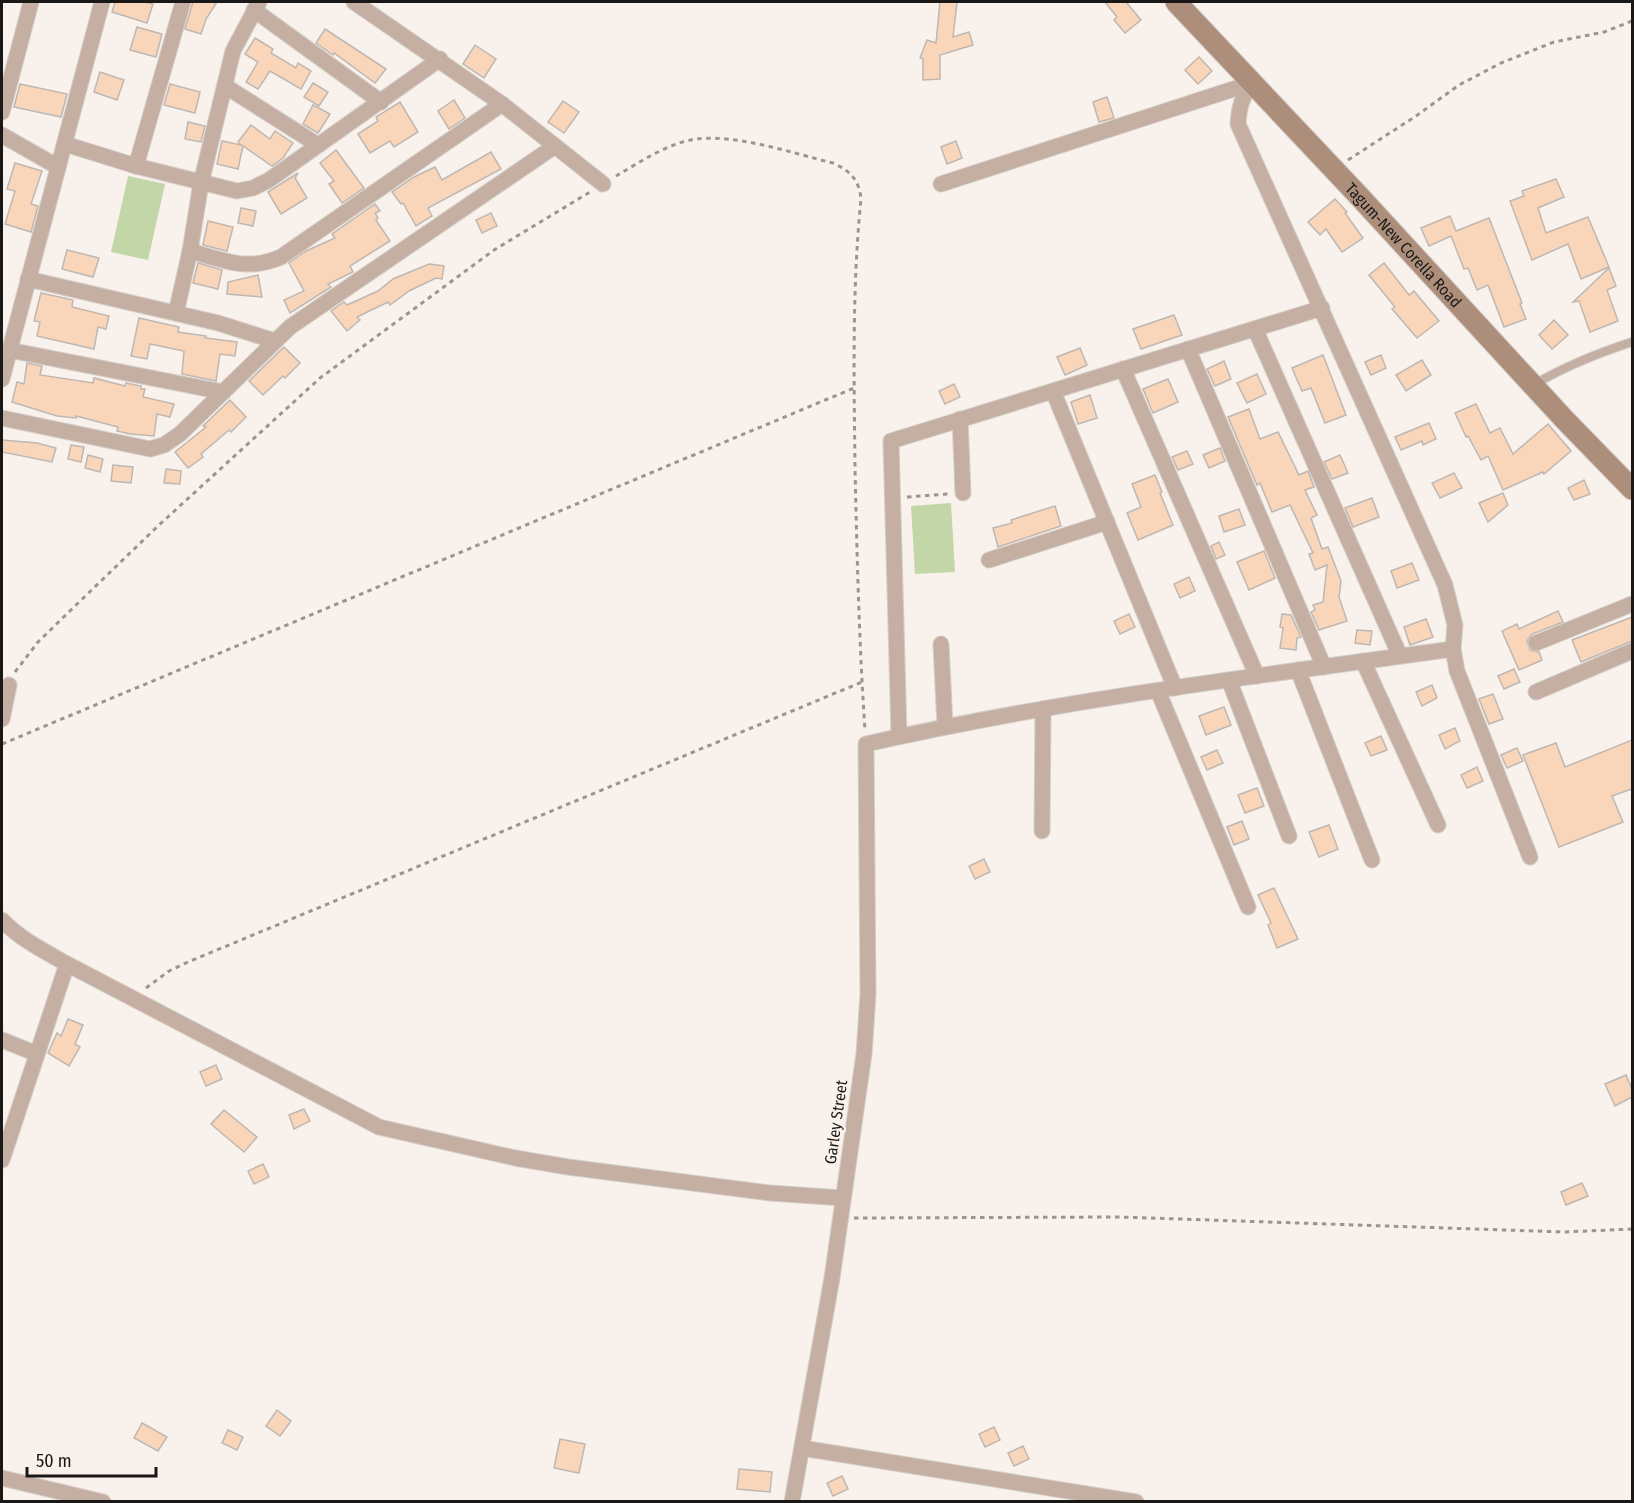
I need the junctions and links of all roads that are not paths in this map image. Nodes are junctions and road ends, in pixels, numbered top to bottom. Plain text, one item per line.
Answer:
1 (31, 2) edge
2 (102, 2) edge
3 (183, 2) edge
4 (354, 2) edge
5 (1176, 2) edge
6 (256, 6) edge
7 (440, 59) junction
8 (1252, 83) junction
9 (225, 86) junction
10 (381, 102) junction
11 (502, 104) junction
12 (2, 112) edge
13 (2, 135) edge
14 (65, 144) junction
15 (318, 146) junction
16 (555, 146) junction
17 (136, 166) junction
18 (58, 167) junction
19 (201, 183) junction
20 (603, 184) road end
21 (941, 184) dead end
22 (190, 251) junction
23 (28, 279) junction
24 (1322, 308) junction
25 (176, 313) junction
26 (1255, 329) junction
27 (275, 341) junction
28 (1632, 342) edge
29 (1188, 349) junction
30 (9, 350) junction
31 (1123, 369) junction
32 (2, 379) edge
33 (1533, 385) junction
34 (1053, 391) junction
35 (224, 392) junction
36 (2, 418) edge
37 (960, 419) junction
38 (1632, 489) edge
39 (963, 494) road end
40 (1107, 522) junction
41 (988, 560) dead end
42 (1632, 604) edge
43 (1536, 643) dead end
44 (940, 644) dead end
45 (1454, 649) junction
46 (1632, 651) edge
47 (1400, 657) junction
48 (1363, 662) junction
49 (1324, 667) junction
50 (1298, 670) junction
51 (1257, 676) junction
52 (1229, 680) junction
53 (9, 685) road end
54 (1175, 688) junction
55 (1158, 691) junction
56 (1536, 692) dead end
57 (1042, 709) junction
58 (2, 719) edge
59 (945, 726) junction
60 (899, 736) junction
61 (1438, 825) dead end
62 (1042, 831) dead end
63 (1289, 836) dead end
64 (1530, 857) dead end
65 (1371, 860) dead end
66 (1248, 907) dead end
67 (2, 920) edge
68 (67, 964) junction
69 (2, 1040) edge
70 (37, 1054) junction
71 (8, 1119) edge
72 (2, 1160) edge
73 (843, 1198) junction
74 (802, 1448) junction
75 (2, 1478) edge
76 (103, 1502) edge
77 (792, 1502) edge
78 (1137, 1502) edge

1 - 12 street
2 - 14 street
3 - 17 street
4 - 7 street
5 - 8 main road, Tagum-New Corella Road
6 - 9 street
6 - 10 street
7 - 10 street
7 - 11 street
8 - 21 street
8 - 24 street
8 - 33 main road, Tagum-New Corella Road
9 - 15 street
9 - 19 street
10 - 15 street
11 - 16 street
11 - 22 street
13 - 18 street
14 - 17 street
14 - 18 street
15 - 19 street
16 - 20 street
16 - 27 street
17 - 19 street
18 - 23 street
19 - 22 street
22 - 25 street
23 - 25 street
23 - 30 street
24 - 26 street
24 - 45 street
25 - 27 street
26 - 29 street
26 - 47 street
27 - 35 street
28 - 33 lane
29 - 31 street
29 - 49 street
30 - 32 street
30 - 35 street
31 - 34 street
31 - 51 street
33 - 38 main road, Tagum-New Corella Road
34 - 37 street
34 - 40 street
35 - 36 street
37 - 39 street
37 - 60 street
40 - 41 street
40 - 54 street
42 - 43 street
44 - 59 street
45 - 47 street
45 - 64 street
46 - 56 street
47 - 48 street
48 - 49 street
48 - 61 street
49 - 50 street
50 - 51 street
50 - 65 street
51 - 52 street
52 - 54 street
52 - 63 street
53 - 58 street
54 - 55 street
55 - 57 street
55 - 66 street
57 - 59 street
57 - 62 street
59 - 60 street
60 - 73 street, Garley Street
67 - 68 street
68 - 70 street
68 - 73 street
69 - 70 street
70 - 71 street
71 - 72 street
73 - 74 street, Garley Street
74 - 77 street, Garley Street
74 - 78 street
75 - 76 street

